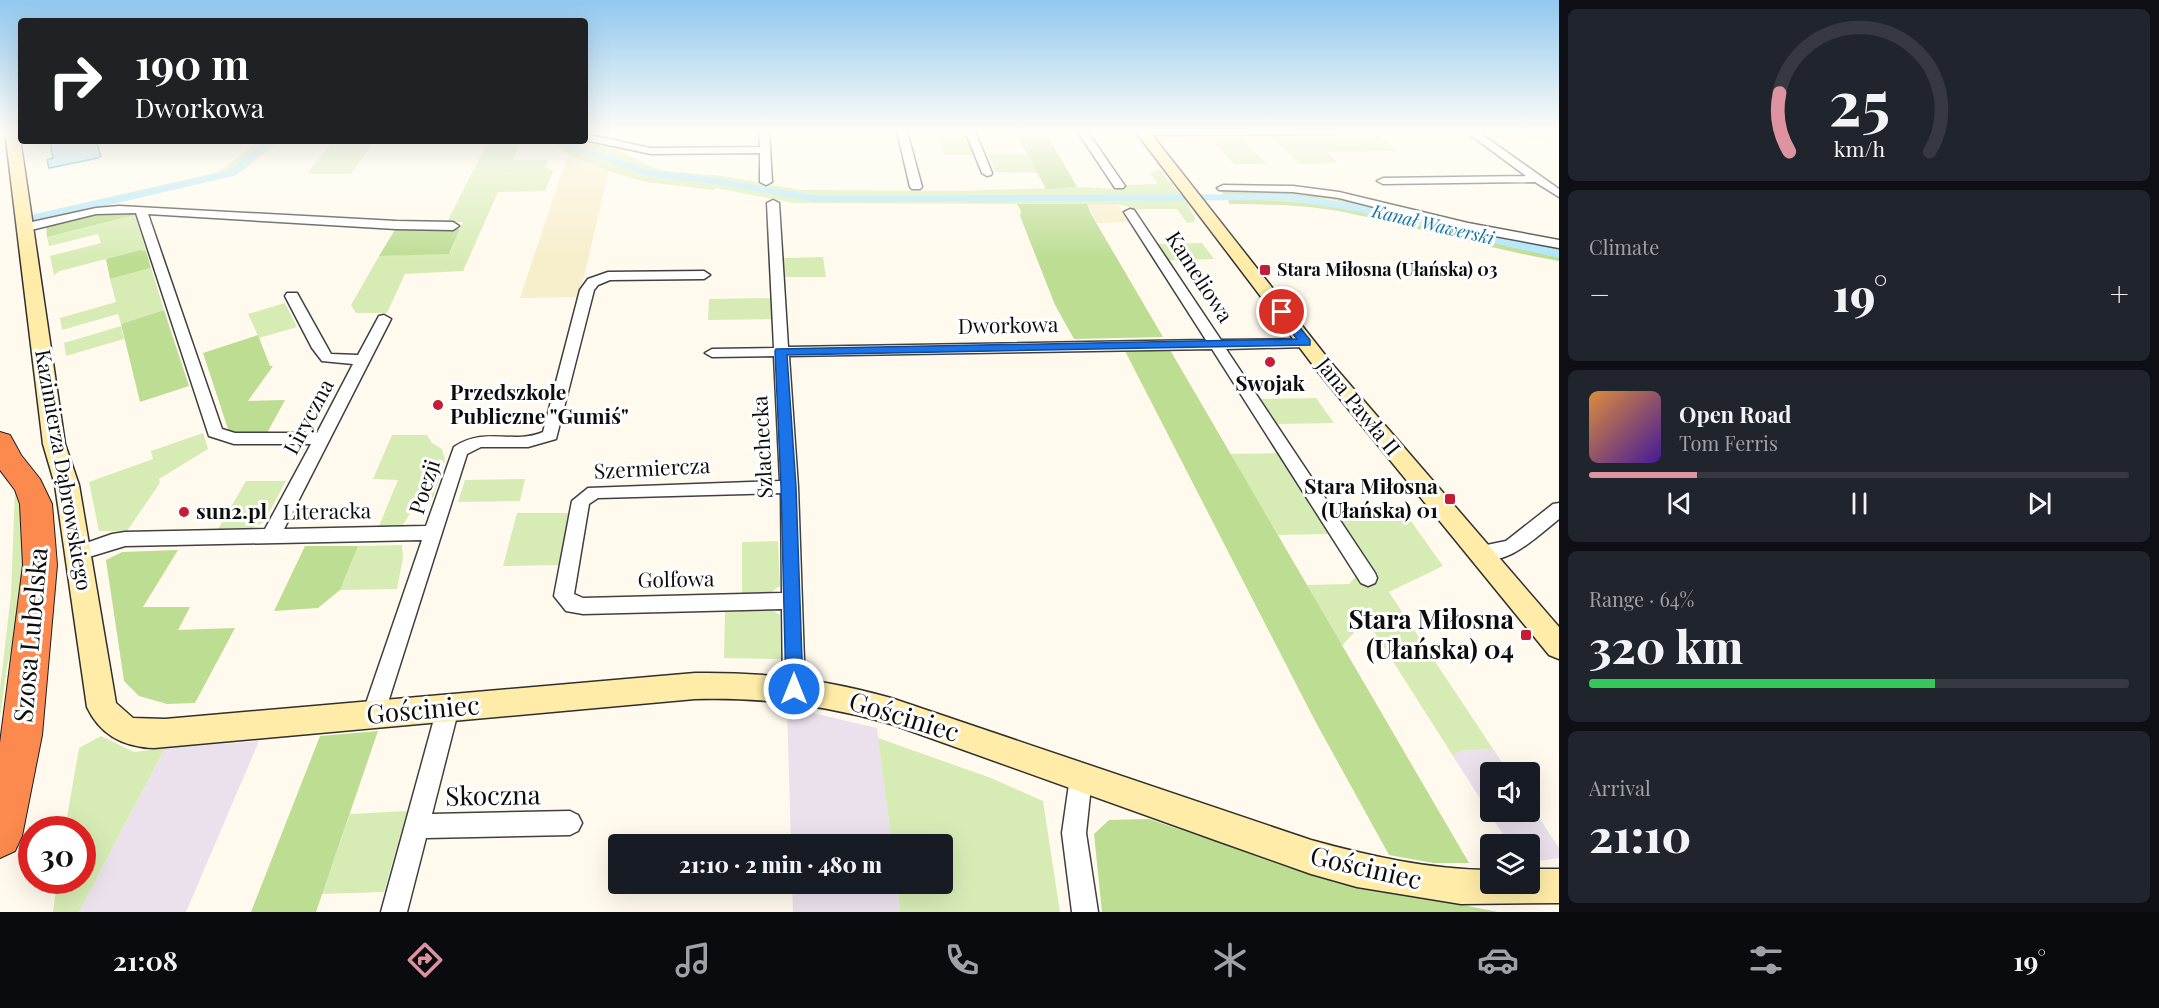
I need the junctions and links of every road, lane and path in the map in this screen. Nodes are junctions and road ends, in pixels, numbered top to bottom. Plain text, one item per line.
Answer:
1 (19, 174) edge
2 (766, 174) edge
3 (913, 174) edge
4 (1111, 174) edge
5 (1174, 174) edge
6 (1529, 174) edge
7 (1537, 179) junction
8 (1383, 181) dead end
9 (766, 182) dead end
10 (1119, 186) dead end
11 (916, 187) dead end
12 (1223, 188) dead end
13 (1559, 194) edge
14 (773, 203) dead end
15 (141, 210) junction
16 (1130, 212) dead end
17 (453, 226) dead end
18 (27, 227) junction
19 (1559, 244) edge
20 (704, 274) dead end
21 (292, 296) dead end
22 (384, 319) dead end
23 (1306, 343) junction
24 (1215, 344) junction
25 (781, 351) junction
26 (712, 353) dead end
27 (363, 360) junction
28 (321, 438) junction
29 (0, 442) edge
30 (789, 487) junction
31 (1559, 509) edge
32 (434, 533) junction
33 (272, 536) junction
34 (79, 553) junction
35 (1479, 553) junction
36 (1368, 578) dead end
37 (564, 596) joint
38 (792, 601) junction
39 (1559, 647) edge
40 (794, 689) junction
41 (447, 708) junction
42 (373, 714) junction
43 (157, 734) joint
44 (1081, 777) junction
45 (570, 823) dead end
46 (418, 826) junction
47 (0, 836) edge
48 (1559, 886) edge
49 (394, 912) edge
50 (1085, 912) edge

1 - 18 street, Kazimierza Dąbrowskiego
2 - 9 street
3 - 11 street
4 - 10 street
5 - 23 street, Jana Pawła II
6 - 7 street
7 - 8 street
7 - 13 street
12 - 19 street
14 - 25 street, Szlachecka
15 - 17 street
15 - 18 street
15 - 28 street
16 - 24 street, Kameliowa
18 - 34 street, Kazimierza Dąbrowskiego
20 - 32 street, Poezji
21 - 27 street
22 - 27 street, Liryczna
23 - 24 street, Dworkowa
23 - 35 street, Jana Pawła II
24 - 25 street, Dworkowa
24 - 36 street, Kameliowa
25 - 26 street, Dworkowa
25 - 30 street, Szlachecka
27 - 28 street, Liryczna
28 - 33 street, Liryczna
29 - 47 highway, Szosa Lubelska
30 - 37 street, Szermiercza
30 - 38 street, Szlachecka
31 - 35 street
32 - 33 street, Literacka
32 - 42 street, Poezji
33 - 34 street, Literacka
34 - 43 street, Kazimierza Dąbrowskiego
35 - 39 street, Jana Pawła II
37 - 38 street, Golfowa
38 - 40 street, Szlachecka
40 - 41 street, Gościniec
40 - 44 street, Gościniec
41 - 42 street, Gościniec
41 - 46 street, Skoczna
42 - 43 street, Gościniec
44 - 48 street, Gościniec
44 - 50 street
45 - 46 street, Skoczna
46 - 49 street, Skoczna

